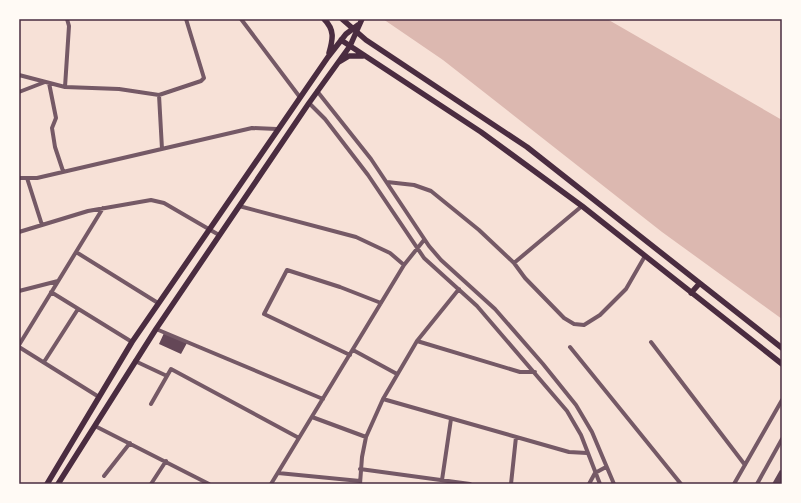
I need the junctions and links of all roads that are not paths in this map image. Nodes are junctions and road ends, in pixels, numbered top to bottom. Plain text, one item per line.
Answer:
1 (67, 19) edge
2 (186, 19) edge
3 (241, 19) edge
4 (324, 19) edge
5 (342, 19) edge
6 (362, 19) edge
7 (354, 31) junction
8 (341, 40) junction
9 (350, 46) junction
10 (328, 57) junction
11 (367, 58) junction
12 (338, 63) junction
13 (19, 75) edge
14 (47, 82) junction
15 (65, 87) junction
16 (19, 92) edge
17 (317, 92) junction
18 (159, 95) junction
19 (299, 96) junction
20 (309, 103) junction
21 (277, 129) junction
22 (162, 149) junction
23 (63, 171) junction
24 (19, 178) edge
25 (27, 178) junction
26 (387, 182) junction
27 (239, 206) junction
28 (582, 206) junction
29 (103, 208) junction
30 (42, 225) junction
31 (208, 229) junction
32 (19, 232) edge
33 (219, 235) junction
34 (424, 240) junction
35 (417, 248) junction
36 (76, 252) junction
37 (645, 256) junction
38 (514, 263) junction
39 (404, 265) junction
40 (59, 280) junction
41 (699, 284) junction
42 (459, 289) junction
43 (19, 291) edge
44 (51, 292) junction
45 (691, 293) junction
46 (158, 303) junction
47 (381, 303) junction
48 (78, 309) junction
49 (156, 329) junction
50 (417, 341) junction
51 (132, 342) junction
52 (651, 342) dead end
53 (19, 346) edge
54 (570, 347) dead end
55 (782, 348) edge
56 (353, 350) junction
57 (350, 355) junction
58 (135, 361) junction
59 (44, 362) junction
60 (782, 364) edge
61 (535, 372) junction
62 (397, 374) junction
63 (167, 376) junction
64 (99, 397) junction
65 (323, 399) junction
66 (383, 399) junction
67 (782, 400) edge
68 (151, 404) dead end
69 (312, 417) junction
70 (451, 420) junction
71 (95, 426) junction
72 (81, 428) junction
73 (90, 433) junction
74 (366, 437) junction
75 (516, 437) junction
76 (299, 438) junction
77 (782, 439) edge
78 (130, 443) junction
79 (587, 453) junction
80 (166, 461) junction
81 (745, 465) junction
82 (606, 467) junction
83 (360, 469) junction
84 (278, 473) junction
85 (595, 473) junction
86 (104, 476) dead end
87 (442, 480) junction
88 (360, 482) edge
89 (47, 484) edge
90 (58, 484) edge
91 (151, 484) edge
92 (209, 484) edge
93 (271, 484) edge
94 (470, 484) edge
95 (511, 484) edge
96 (589, 484) edge
97 (600, 484) edge
98 (614, 484) edge
99 (681, 484) edge
100 (734, 484) edge
101 (757, 484) edge

1 - 15 street
2 - 18 street
3 - 19 street
4 - 10 main road
5 - 7 main road
6 - 7 main road
7 - 8 main road
7 - 9 main road
7 - 41 main road
8 - 9 main road
8 - 10 main road
9 - 11 main road
9 - 12 main road
10 - 19 main road
11 - 12 main road
11 - 28 main road
12 - 17 main road
13 - 14 street
14 - 15 street
14 - 16 street
14 - 23 street
15 - 18 street
17 - 20 main road
17 - 26 street
18 - 22 street
19 - 21 main road
20 - 27 main road
20 - 35 street
21 - 22 street
21 - 31 main road
22 - 23 street
23 - 25 street
24 - 25 street
25 - 30 street
26 - 34 street
26 - 38 street
27 - 33 main road
27 - 39 street
28 - 37 main road
28 - 38 street
29 - 30 street
29 - 31 street
29 - 36 street
30 - 32 street
31 - 33 street
31 - 46 main road
33 - 49 main road
34 - 35 street
34 - 82 street
35 - 39 street
35 - 42 street
36 - 40 street
36 - 46 street
37 - 38 street
37 - 45 main road
39 - 47 street
40 - 43 street
40 - 44 street
41 - 45 main road
41 - 55 main road
42 - 50 street
42 - 61 street
44 - 48 street
44 - 53 street
45 - 60 main road
46 - 51 main road
47 - 56 street
47 - 57 street
48 - 51 street
48 - 59 street
49 - 58 main road
49 - 65 street
50 - 61 street
50 - 62 street
51 - 64 main road
52 - 81 street
53 - 59 street
54 - 99 street
56 - 57 street
56 - 62 street
57 - 65 street
58 - 63 street
58 - 71 main road
59 - 64 street
61 - 79 street
62 - 66 street
63 - 68 street
63 - 76 street
64 - 72 main road
65 - 69 street
66 - 70 street
66 - 74 street
67 - 81 street
69 - 74 street
69 - 76 street
70 - 75 street
70 - 87 street
71 - 73 main road
71 - 78 street
72 - 73 main road
72 - 89 main road
73 - 90 main road
74 - 83 street
75 - 79 street
75 - 95 street
76 - 84 street
77 - 101 street
78 - 80 street
78 - 86 street
79 - 85 street
80 - 91 street
80 - 92 street
81 - 100 street
82 - 85 street
82 - 98 street
83 - 87 street
83 - 88 street
84 - 88 street
84 - 93 street
85 - 96 street
85 - 97 street
87 - 94 street

